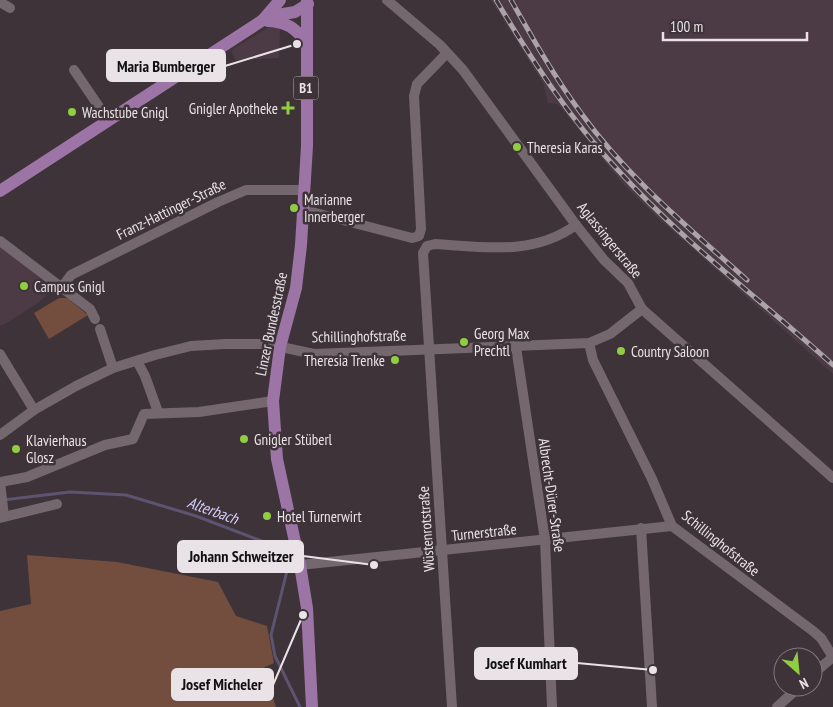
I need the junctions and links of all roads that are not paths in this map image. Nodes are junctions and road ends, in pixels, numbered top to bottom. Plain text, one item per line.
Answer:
1 (280, 0) edge
2 (387, 0) edge
3 (306, 1) edge
4 (0, 2) edge
5 (10, 8) dead end
6 (263, 20) junction
7 (307, 42) junction
8 (447, 53) junction
9 (74, 70) dead end
10 (108, 120) junction
11 (305, 190) junction
12 (0, 191) edge
13 (304, 210) junction
14 (576, 225) junction
15 (0, 241) edge
16 (62, 287) junction
17 (642, 309) junction
18 (589, 343) junction
19 (280, 347) junction
20 (516, 347) junction
21 (430, 349) junction
22 (0, 354) edge
23 (137, 361) junction
24 (113, 368) junction
25 (273, 402) junction
26 (34, 410) junction
27 (158, 412) junction
28 (0, 435) edge
29 (833, 478) edge
30 (0, 482) edge
31 (57, 504) dead end
32 (3, 513) edge
33 (672, 526) junction
34 (641, 528) junction
35 (545, 540) junction
36 (442, 551) junction
37 (300, 565) junction
38 (833, 657) edge
39 (823, 666) edge
40 (788, 697) edge
41 (312, 707) edge
42 (452, 707) edge
43 (552, 707) edge
44 (652, 707) edge
45 (777, 707) edge

1 - 6 main road
2 - 8 street, Aglassingerstraße
3 - 6 main road
3 - 7 main road, Linzer Bundesstraße / B1
4 - 5 street
6 - 7 main road
6 - 10 main road
7 - 11 main road, Linzer Bundesstraße / B1
8 - 13 street
8 - 14 street, Aglassingerstraße
9 - 10 street
10 - 12 main road
11 - 13 main road, Linzer Bundesstraße / B1
11 - 16 street, Franz-Hattinger-Straße
13 - 19 main road, Linzer Bundesstraße / B1
14 - 17 street, Aglassingerstraße
14 - 21 street, Wüstenrotstraße
15 - 16 street
16 - 24 street
17 - 18 street, Schillinghofstraße
17 - 29 street, Aglassingerstraße
18 - 20 street, Schillinghofstraße
18 - 33 street, Schillinghofstraße
19 - 21 street, Schillinghofstraße
19 - 23 street, Schillinghofstraße
19 - 25 main road, Linzer Bundesstraße / B1
20 - 21 street, Schillinghofstraße
20 - 35 street, Albrecht-Dürer-Straße
21 - 36 street, Wüstenrotstraße
22 - 26 street
23 - 24 street, Schillinghofstraße
23 - 27 street
24 - 26 street, Schillinghofstraße
25 - 27 street
25 - 37 main road, Linzer Bundesstraße / B1
26 - 28 street, Schillinghofstraße
27 - 30 street
30 - 32 street
31 - 32 street
33 - 34 street, Turnerstraße
33 - 38 street, Schillinghofstraße
34 - 35 street, Turnerstraße
34 - 44 street
35 - 36 street, Turnerstraße
35 - 43 street, Albrecht-Dürer-Straße
36 - 37 street, Turnerstraße
36 - 42 street, Wüstenrotstraße
37 - 41 main road, Linzer Bundesstraße / B1
38 - 39 street
40 - 45 street

